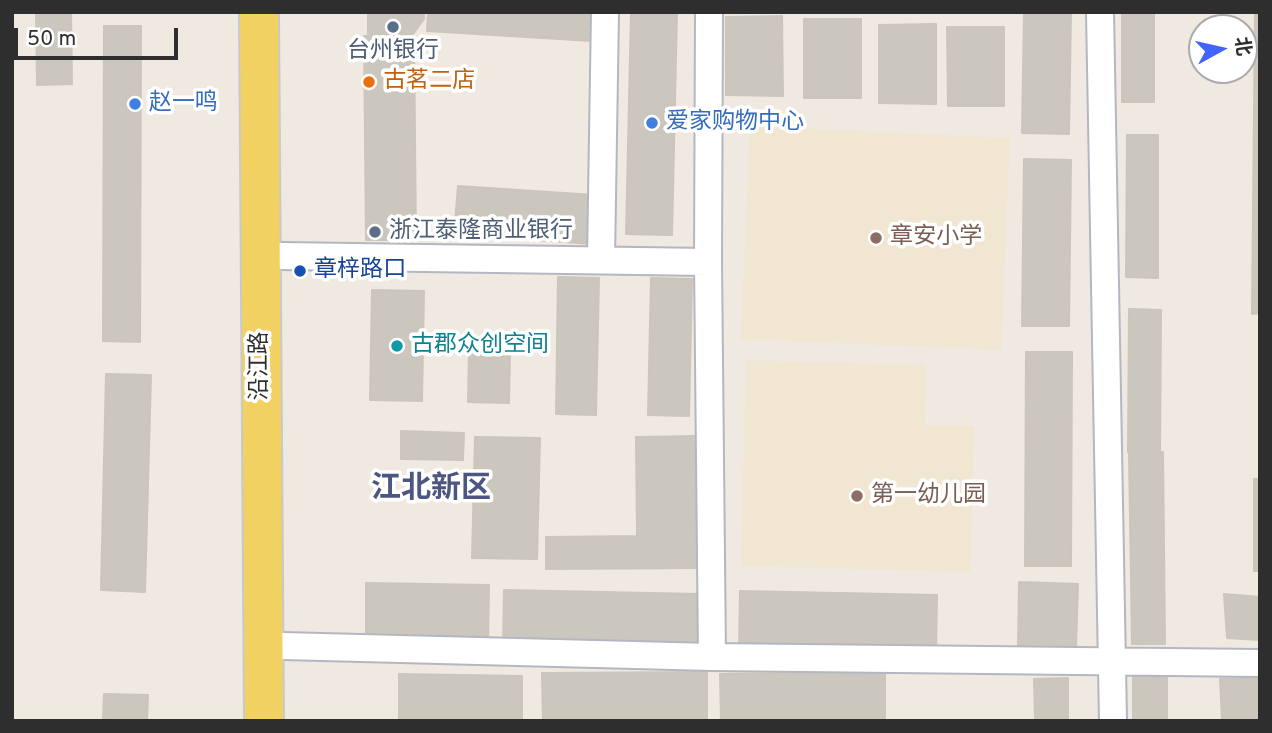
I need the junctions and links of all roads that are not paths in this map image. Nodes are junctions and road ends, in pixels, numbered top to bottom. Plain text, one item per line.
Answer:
1 (258, 12) edge
2 (282, 12) edge
3 (605, 12) edge
4 (709, 12) edge
5 (1100, 12) edge
6 (282, 256) junction
7 (601, 260) junction
8 (708, 262) junction
9 (283, 646) junction
10 (712, 657) junction
11 (1112, 663) junction
12 (1260, 663) edge
13 (264, 721) edge
14 (284, 721) edge
15 (1114, 721) edge

1 - 13 main road, 沿江路
2 - 6 main road, 沿江路
3 - 7 street
4 - 8 street
5 - 11 street
6 - 7 street
6 - 9 main road, 沿江路
7 - 8 street
8 - 10 street
9 - 10 street
9 - 14 main road, 沿江路
10 - 11 street
11 - 12 street
11 - 15 street

